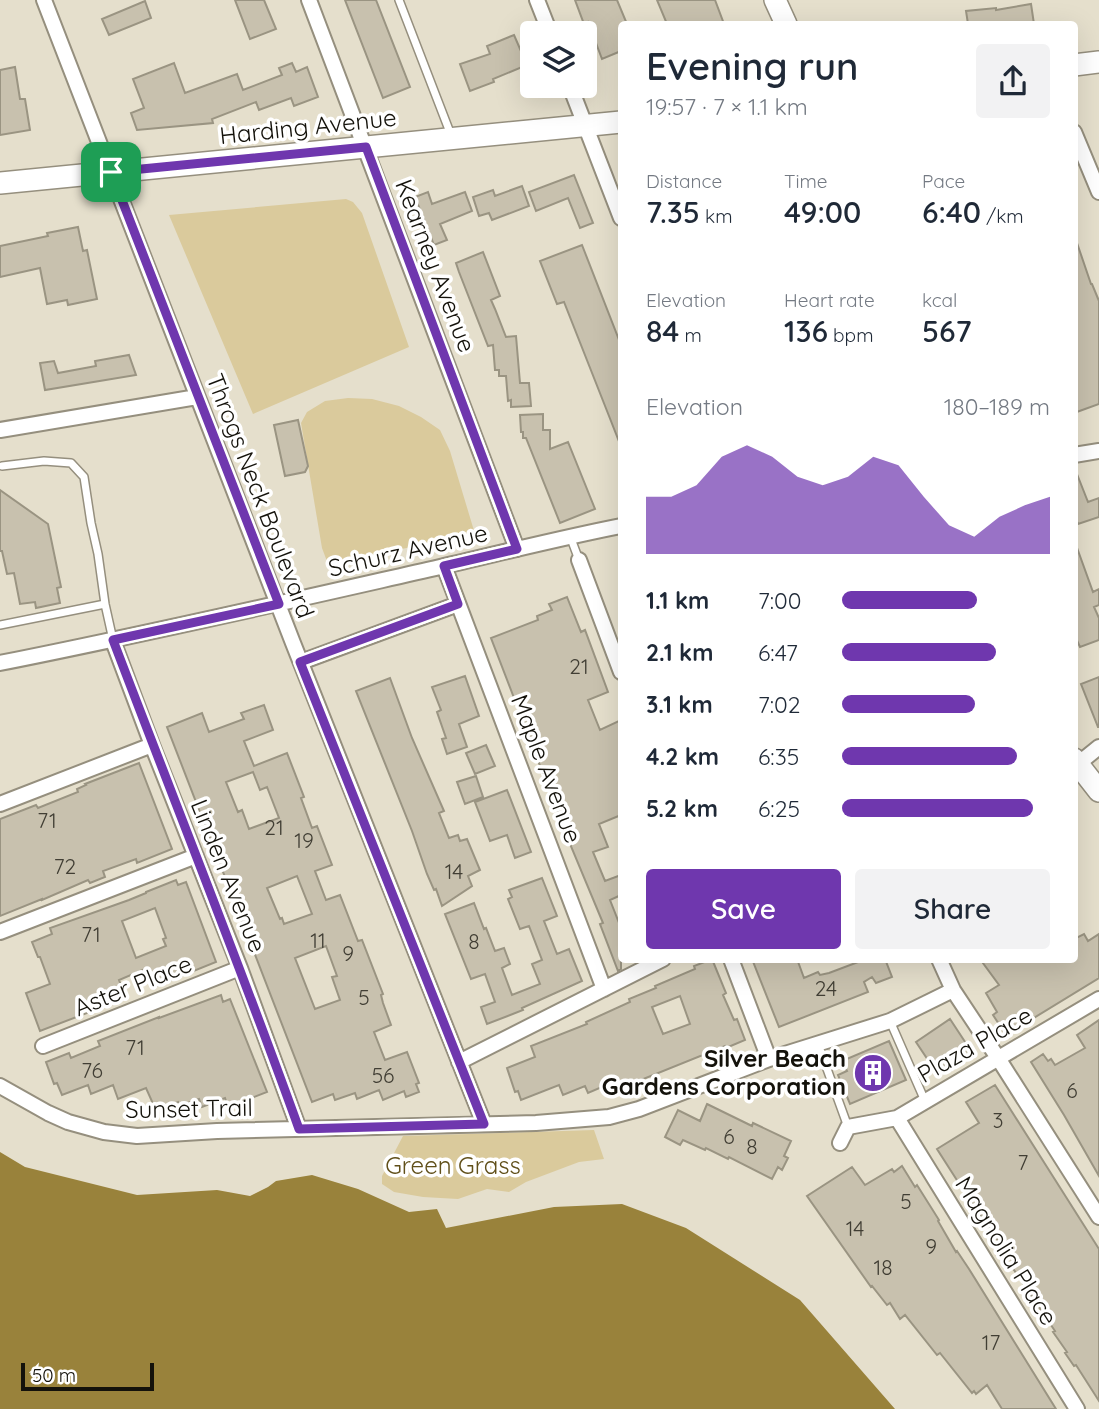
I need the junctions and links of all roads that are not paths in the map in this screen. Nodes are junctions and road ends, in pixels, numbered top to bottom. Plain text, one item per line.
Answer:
1 (44, 0) edge
2 (309, 0) edge
3 (399, 0) edge
4 (537, 0) edge
5 (775, 0) edge
6 (545, 21) edge
7 (785, 21) edge
8 (1099, 62) edge
9 (1078, 65) edge
10 (575, 98) edge
11 (618, 122) edge
12 (586, 126) junction
13 (453, 139) junction
14 (1078, 142) edge
15 (366, 147) junction
16 (111, 172) junction
17 (0, 183) edge
18 (1099, 192) edge
19 (618, 210) edge
20 (197, 397) junction
21 (0, 430) edge
22 (1099, 451) edge
23 (1078, 454) edge
24 (2, 466) dead end
25 (618, 527) edge
26 (570, 536) junction
27 (517, 549) junction
28 (579, 560) joint
29 (444, 566) junction
30 (105, 604) junction
31 (279, 604) junction
32 (458, 604) junction
33 (0, 625) edge
34 (113, 640) junction
35 (300, 662) junction
36 (0, 663) edge
37 (618, 663) edge
38 (152, 746) junction
39 (1099, 747) edge
40 (1078, 761) edge
41 (1078, 765) edge
42 (1099, 791) edge
43 (0, 804) edge
44 (196, 856) junction
45 (0, 932) edge
46 (655, 963) edge
47 (732, 963) edge
48 (941, 963) edge
49 (240, 968) junction
50 (604, 989) junction
51 (953, 990) junction
52 (1099, 999) edge
53 (890, 1021) junction
54 (818, 1044) junction
55 (43, 1046) dead end
56 (998, 1058) junction
57 (769, 1059) junction
58 (459, 1062) junction
59 (0, 1086) edge
60 (926, 1101) junction
61 (897, 1118) junction
62 (484, 1124) junction
63 (848, 1127) junction
64 (299, 1129) junction
65 (840, 1143) dead end
66 (1099, 1217) edge
67 (1077, 1409) edge

1 - 16 street, Throgs Neck Boulevard
2 - 15 street, Kearney Avenue
3 - 13 lane
4 - 6 street
5 - 7 street
8 - 9 street
10 - 12 street
11 - 12 street, Harding Avenue
12 - 13 street, Harding Avenue
12 - 19 street
13 - 15 street, Harding Avenue
14 - 18 street
15 - 16 street, Harding Avenue
15 - 27 street, Kearney Avenue
16 - 17 street, Harding Avenue
16 - 20 street, Throgs Neck Boulevard
20 - 21 street
20 - 31 street, Throgs Neck Boulevard
22 - 23 street
24 - 30 lane
25 - 26 street, Schurz Avenue
26 - 27 street, Schurz Avenue
26 - 28 lane
27 - 29 street, Schurz Avenue
28 - 37 street
29 - 31 street, Schurz Avenue
29 - 32 street, Maple Avenue
30 - 33 lane
30 - 34 lane
31 - 34 street, Schurz Avenue
31 - 35 street, Throgs Neck Boulevard
32 - 35 street
32 - 50 street, Maple Avenue
34 - 36 street, Schurz Avenue
34 - 38 street, Linden Avenue
35 - 58 street, Throgs Neck Boulevard
38 - 43 street
38 - 44 street, Linden Avenue
39 - 40 street
41 - 42 street
44 - 45 street
44 - 49 street, Linden Avenue
46 - 50 street
47 - 57 street
48 - 51 street
49 - 55 street, Aster Place
49 - 64 street, Linden Avenue
50 - 58 street
51 - 53 street, Sunset Trail
51 - 56 street
52 - 56 street, Plaza Place
53 - 54 street, Sunset Trail
53 - 60 lane
54 - 57 street, Sunset Trail
54 - 63 lane
56 - 60 street, Plaza Place
56 - 66 street
57 - 62 street, Sunset Trail
58 - 62 street, Throgs Neck Boulevard
59 - 64 street, Sunset Trail
60 - 61 street, Plaza Place
61 - 63 street, Plaza Place
61 - 67 street, Magnolia Place
62 - 64 street, Sunset Trail
63 - 65 street

